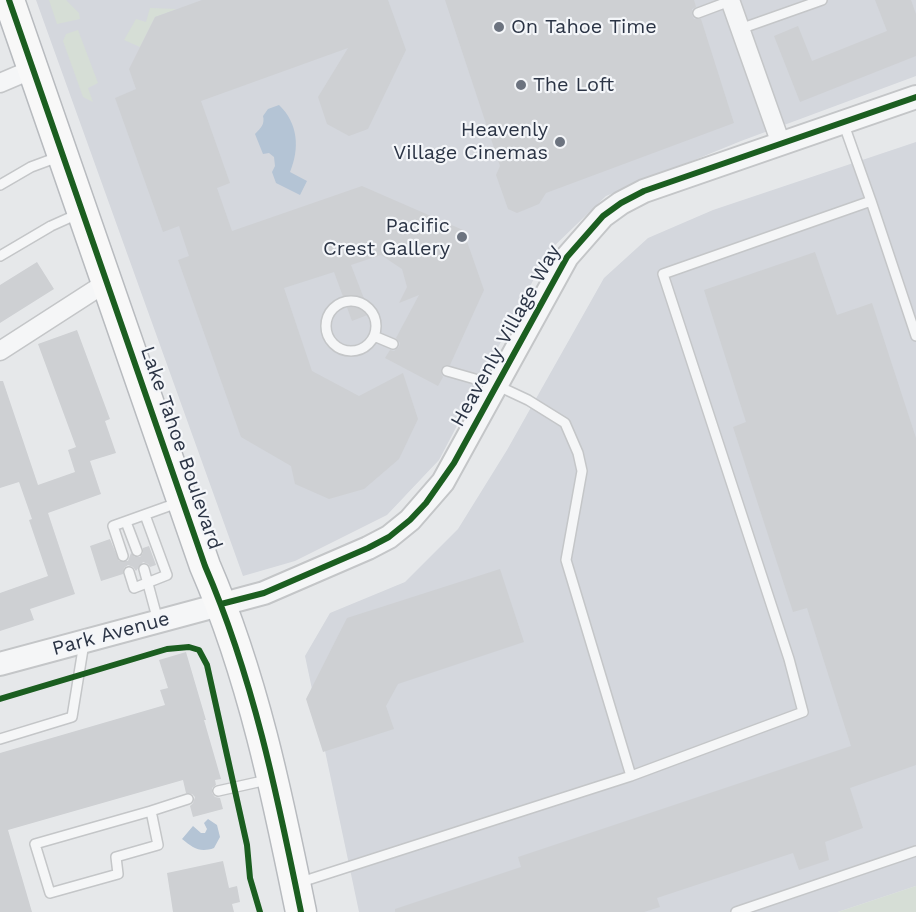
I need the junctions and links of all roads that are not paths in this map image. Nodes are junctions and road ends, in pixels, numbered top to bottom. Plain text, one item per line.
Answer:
1 (9, 0) edge
2 (730, 0) edge
3 (822, 0) edge
4 (796, 4) edge
5 (698, 13) dead end
6 (740, 29) junction
7 (33, 69) junction
8 (0, 83) edge
9 (916, 97) edge
10 (843, 122) junction
11 (781, 144) junction
12 (63, 156) junction
13 (0, 185) edge
14 (871, 201) junction
15 (82, 212) junction
16 (0, 256) edge
17 (107, 282) junction
18 (374, 336) junction
19 (916, 336) edge
20 (393, 344) dead end
21 (0, 351) edge
22 (447, 371) dead end
23 (496, 385) junction
24 (183, 501) junction
25 (146, 515) junction
26 (126, 522) junction
27 (137, 551) dead end
28 (123, 556) dead end
29 (144, 569) dead end
30 (129, 572) dead end
31 (149, 583) junction
32 (221, 604) junction
33 (158, 621) junction
34 (84, 641) junction
35 (0, 664) edge
36 (0, 739) edge
37 (631, 776) junction
38 (273, 779) junction
39 (218, 791) dead end
40 (188, 799) dead end
41 (151, 811) junction
42 (916, 851) edge
43 (298, 898) edge
44 (736, 912) edge

1 - 7 highway, Lake Tahoe Boulevard
2 - 5 lane
2 - 6 street
3 - 4 lane
4 - 6 lane
6 - 11 street
7 - 8 street
7 - 12 highway, Lake Tahoe Boulevard
9 - 10 street, Heavenly Village Way
10 - 11 street, Heavenly Village Way
10 - 14 lane
11 - 23 street, Heavenly Village Way
12 - 13 lane
12 - 15 highway, Lake Tahoe Boulevard
14 - 19 lane
14 - 37 lane
15 - 16 lane
15 - 17 highway, Lake Tahoe Boulevard
17 - 21 street
17 - 24 highway, Lake Tahoe Boulevard
18 - 18 lane
18 - 20 lane
22 - 23 lane
23 - 32 street, Heavenly Village Way
23 - 37 lane
24 - 25 lane
24 - 32 highway, Lake Tahoe Boulevard
25 - 26 lane
25 - 31 lane
26 - 27 lane
26 - 28 lane
29 - 31 lane
30 - 31 lane
31 - 33 lane
32 - 33 street, Park Avenue
32 - 38 highway, Lake Tahoe Boulevard
33 - 34 street, Park Avenue
34 - 35 street, Park Avenue
34 - 36 lane
37 - 43 lane
38 - 39 lane
38 - 43 highway, Lake Tahoe Boulevard
40 - 41 lane
41 - 41 lane
42 - 44 lane

